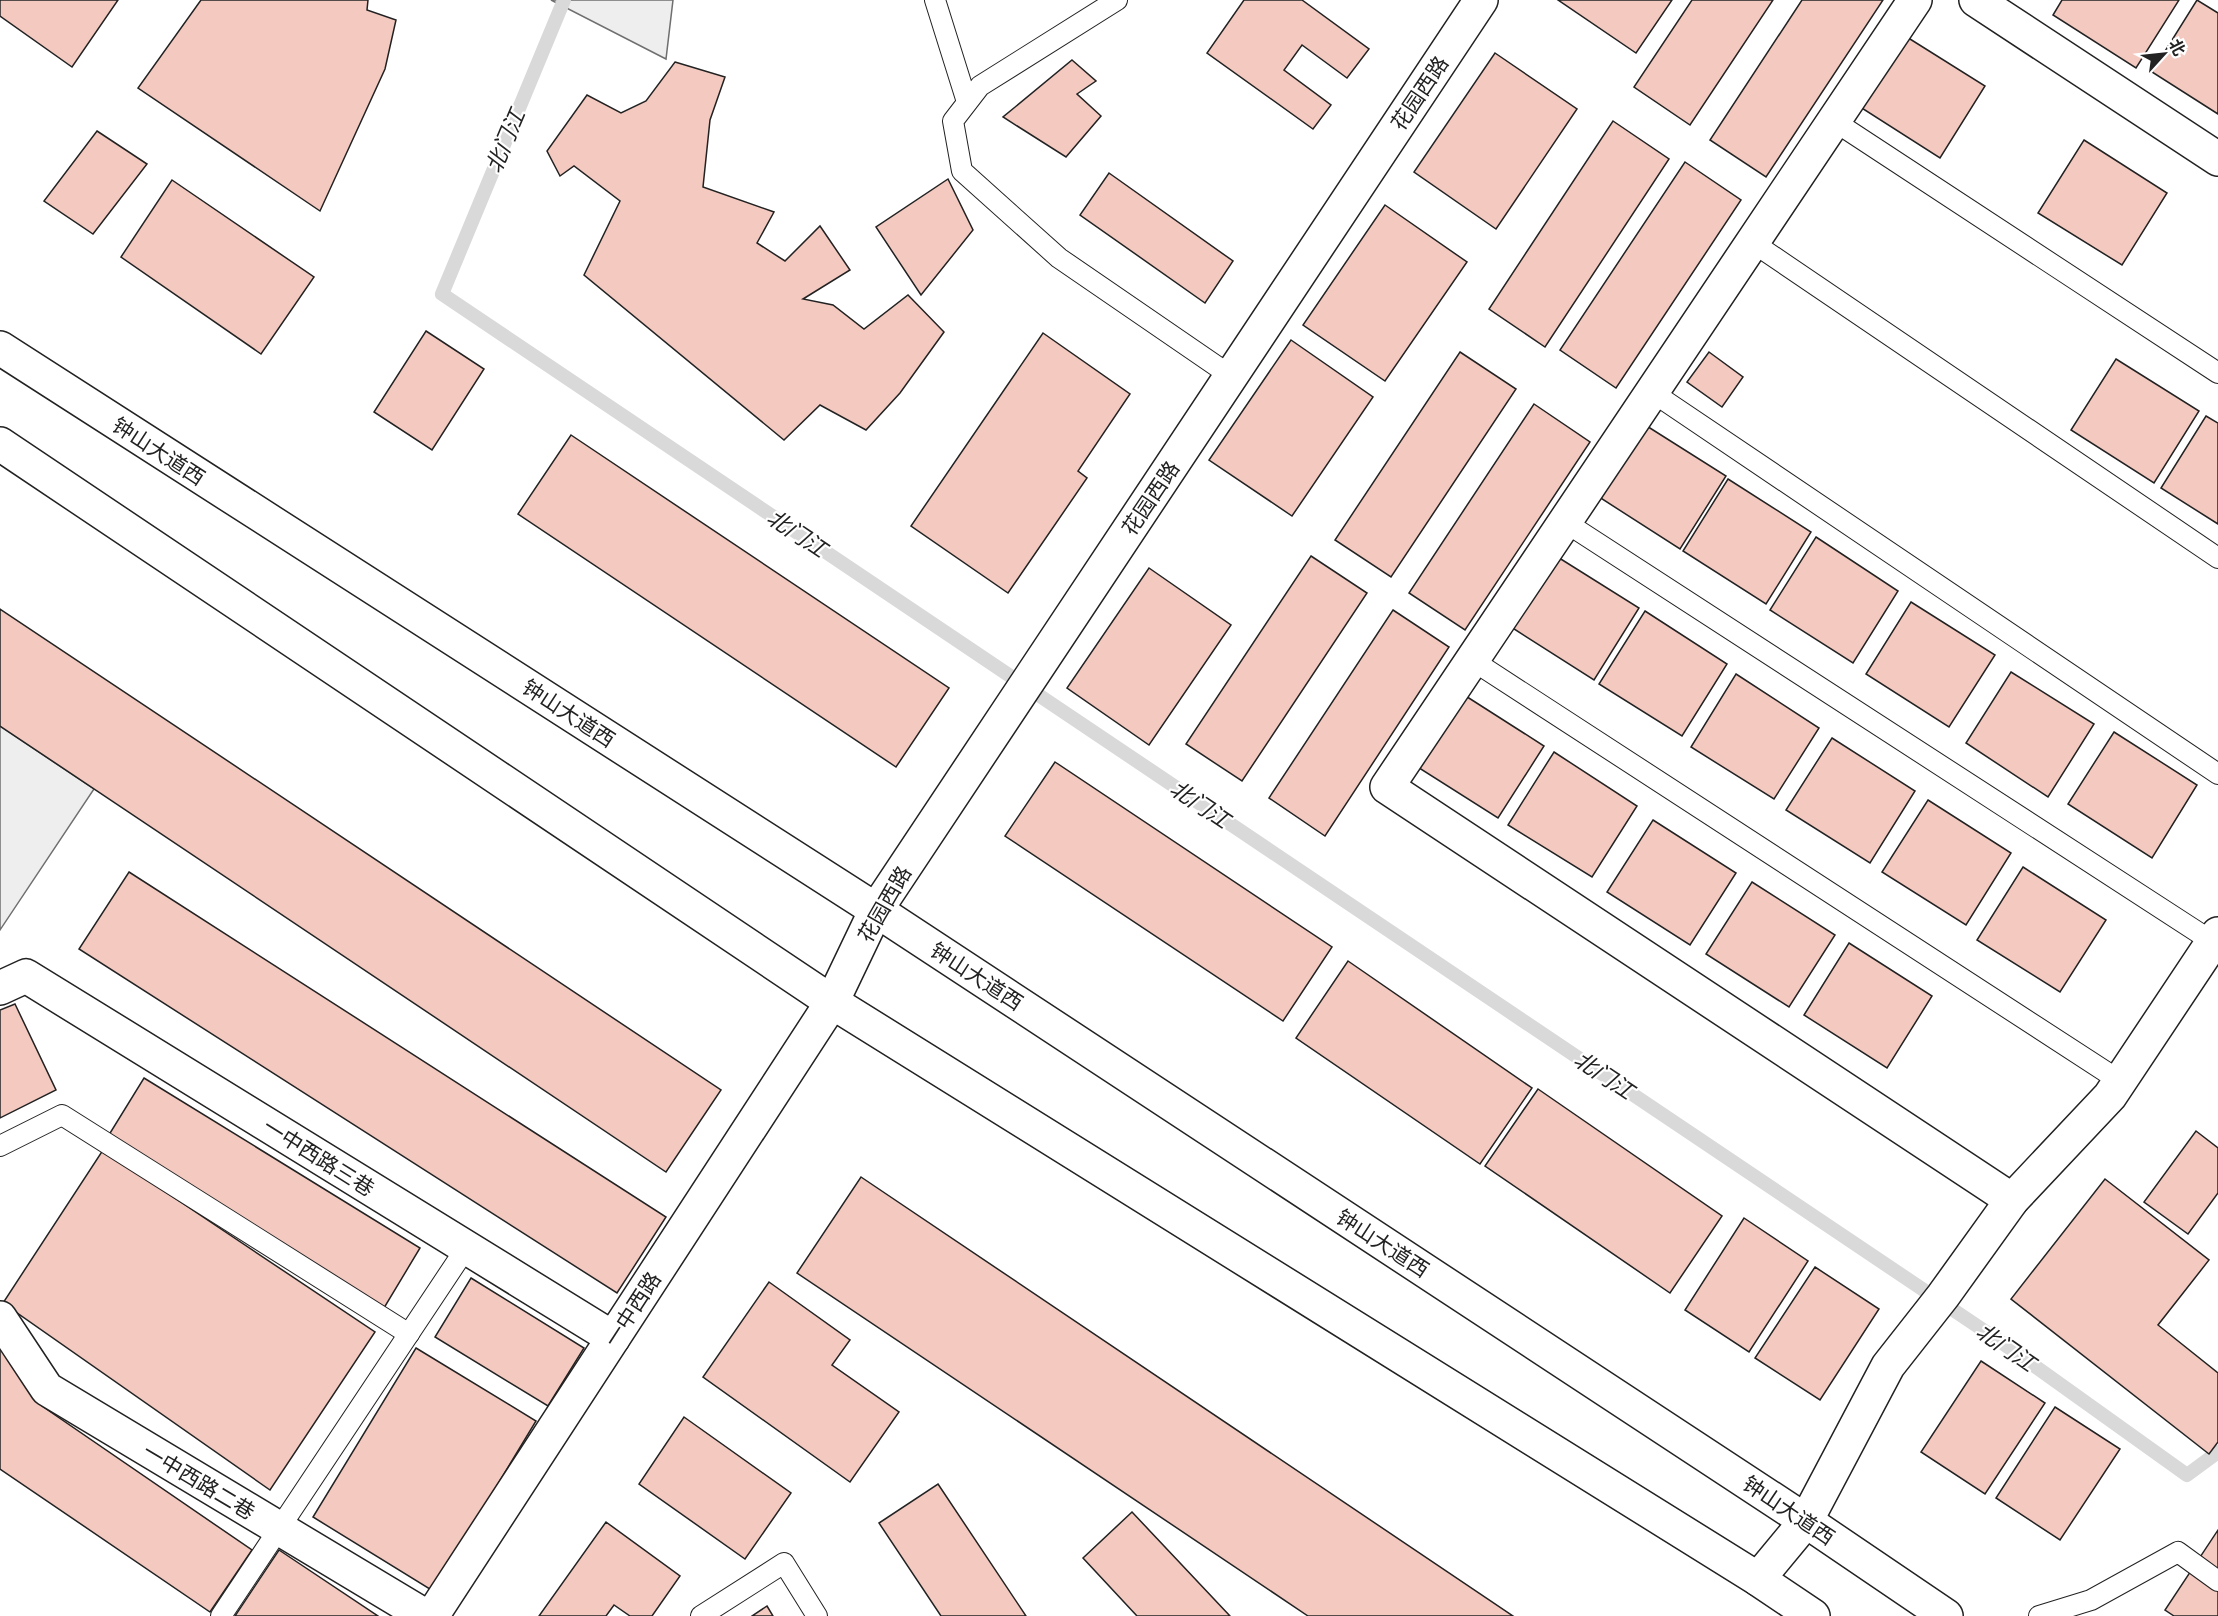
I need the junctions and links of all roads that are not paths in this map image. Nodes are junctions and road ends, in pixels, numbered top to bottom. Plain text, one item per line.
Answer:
1 (935, 0) edge
2 (1117, 0) edge
3 (1480, 0) edge
4 (1915, 0) edge
5 (1976, 0) edge
6 (968, 102) junction
7 (1834, 122) junction
8 (2218, 159) edge
9 (1752, 242) junction
10 (0, 348) edge
11 (2218, 374) edge
12 (1231, 376) junction
13 (1652, 392) junction
14 (0, 444) edge
15 (1565, 522) junction
16 (2218, 558) edge
17 (1472, 660) junction
18 (2218, 774) edge
19 (876, 910) junction
20 (2216, 938) edge
21 (13, 982) edge
22 (832, 1002) junction
23 (2120, 1081) junction
24 (0, 1146) edge
25 (2012, 1200) junction
26 (466, 1248) junction
27 (0, 1318) edge
28 (409, 1334) junction
29 (613, 1338) junction
30 (1806, 1521) junction
31 (279, 1528) junction
32 (1758, 1579) junction
33 (2218, 1581) edge
34 (220, 1616) edge
35 (425, 1616) edge
36 (432, 1616) edge
37 (701, 1616) edge
38 (818, 1616) edge
39 (1813, 1616) edge
40 (1946, 1616) edge
41 (2039, 1616) edge

1 - 6 lane
2 - 6 lane
3 - 12 main road, 花园西路
4 - 7 main road
5 - 8 main road
6 - 12 lane
7 - 9 main road
7 - 11 lane
9 - 13 main road
9 - 16 lane
10 - 19 main road, 钟山大道西
12 - 19 main road, 花园西路
13 - 15 main road
13 - 18 lane
14 - 22 main road
15 - 17 main road
15 - 20 lane
17 - 23 lane
17 - 25 main road
19 - 22 main road, 花园西路
19 - 30 main road, 钟山大道西
20 - 23 main road
21 - 26 main road, 一中西路三巷
22 - 29 main road, 一中西路
22 - 32 main road
23 - 25 main road
24 - 28 lane
25 - 30 main road
26 - 28 lane
26 - 29 main road, 一中西路三巷
27 - 31 main road, 一中西路二巷
28 - 31 lane
29 - 36 main road, 一中西路
30 - 32 main road
30 - 40 main road, 钟山大道西
31 - 34 lane
31 - 35 main road, 一中西路二巷
32 - 39 main road
33 - 41 lane
37 - 38 lane

